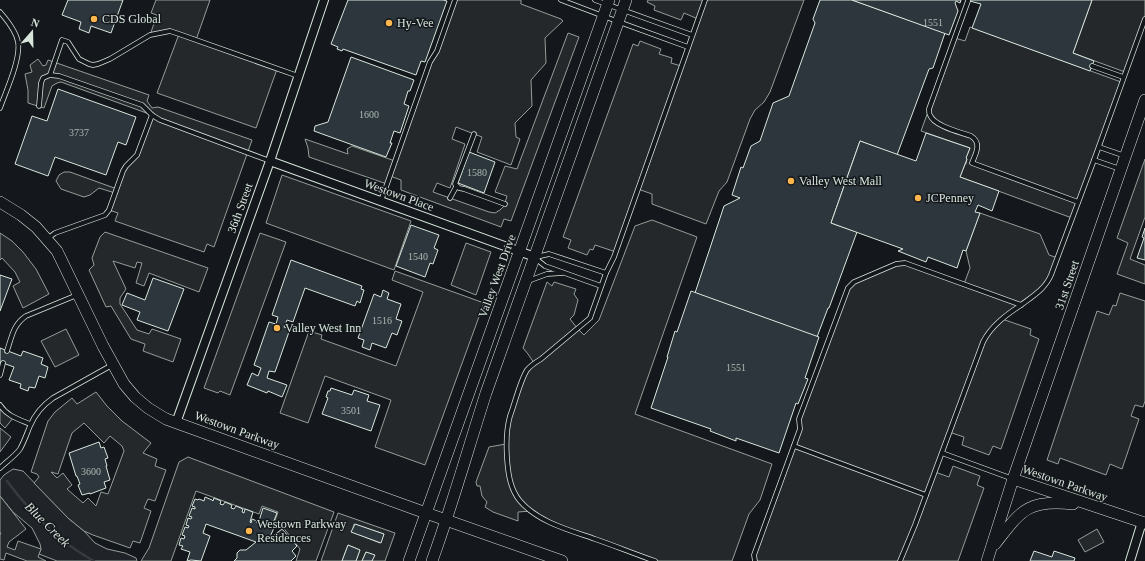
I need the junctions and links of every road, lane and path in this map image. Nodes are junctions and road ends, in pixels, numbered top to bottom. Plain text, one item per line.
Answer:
1 (324, 0) edge
2 (455, 0) edge
3 (561, 0) edge
4 (595, 0) edge
5 (705, 0) edge
6 (968, 1) edge
7 (608, 2) edge
8 (625, 5) edge
9 (0, 12) edge
10 (603, 16) junction
11 (1145, 19) edge
12 (619, 22) junction
13 (692, 35) junction
14 (688, 47) junction
15 (1092, 66) dead end
16 (50, 75) junction
17 (298, 76) junction
18 (1124, 77) junction
19 (1145, 100) edge
20 (39, 106) dead end
21 (0, 108) edge
22 (152, 115) junction
23 (474, 134) dead end
24 (1099, 147) junction
25 (1125, 156) junction
26 (1094, 160) junction
27 (270, 161) junction
28 (1121, 170) junction
29 (456, 187) junction
30 (450, 198) dead end
31 (381, 201) junction
32 (0, 202) edge
33 (1078, 202) junction
34 (505, 204) dead end
35 (47, 240) junction
36 (519, 252) junction
37 (535, 257) junction
38 (564, 273) junction
39 (606, 273) junction
40 (526, 282) junction
41 (601, 286) junction
42 (78, 294) junction
43 (1021, 305) junction
44 (7, 351) dead end
45 (3, 363) dead end
46 (113, 364) junction
47 (0, 375) edge
48 (0, 404) edge
49 (176, 423) junction
50 (30, 424) junction
51 (794, 446) junction
52 (942, 453) junction
53 (0, 468) edge
54 (1013, 479) junction
55 (926, 495) junction
56 (1092, 506) junction
57 (426, 513) junction
58 (446, 520) junction
59 (1144, 523) edge
60 (988, 556) edge
61 (409, 561) edge
62 (432, 561) edge
63 (562, 561) edge
64 (655, 561) edge
65 (755, 561) edge
66 (900, 561) edge
67 (1130, 561) edge

1 - 17 street, 36th Street
2 - 31 lane
3 - 10 lane
4 - 7 lane
5 - 13 lane
6 - 33 lane
7 - 8 lane
7 - 10 street, Valley West Drive
8 - 12 street
8 - 13 lane
9 - 21 lane
10 - 12 lane
10 - 36 street, Valley West Drive
11 - 18 lane
12 - 14 lane
12 - 37 street
13 - 14 lane
14 - 39 lane
15 - 18 lane
16 - 17 lane
16 - 20 lane
16 - 22 lane
17 - 27 street, 36th Street
18 - 24 lane
19 - 25 street, 31st Street
22 - 27 lane
22 - 35 lane
23 - 29 lane
24 - 25 lane
24 - 26 lane
25 - 28 street, 31st Street
26 - 28 lane
26 - 33 lane
27 - 31 street, Westown Place
27 - 49 street, 36th Street
28 - 54 street, 31st Street
29 - 30 lane
29 - 34 lane
31 - 36 street, Westown Place
32 - 35 street, Westown Parkway
33 - 43 lane
35 - 42 street, Westown Parkway
36 - 37 street, Westown Place
36 - 57 street, Valley West Drive
37 - 38 lane
37 - 39 lane
37 - 40 street
38 - 40 lane
38 - 41 lane
39 - 41 lane
40 - 58 street
41 - 64 lane
42 - 44 lane
42 - 46 street, Westown Parkway
43 - 51 lane
43 - 52 lane
45 - 47 lane
46 - 49 street, Westown Parkway
46 - 50 lane
48 - 50 lane
49 - 57 street, Westown Parkway
50 - 53 lane
51 - 55 lane
51 - 65 lane
52 - 54 lane
52 - 55 lane
54 - 56 street, Westown Parkway
54 - 60 street, Westown Parkway
55 - 66 lane
56 - 59 street, Westown Parkway
56 - 60 street
57 - 58 street, Westown Parkway
57 - 61 street, Valley West Drive
58 - 62 street
58 - 63 street, Westown Parkway
59 - 67 street

